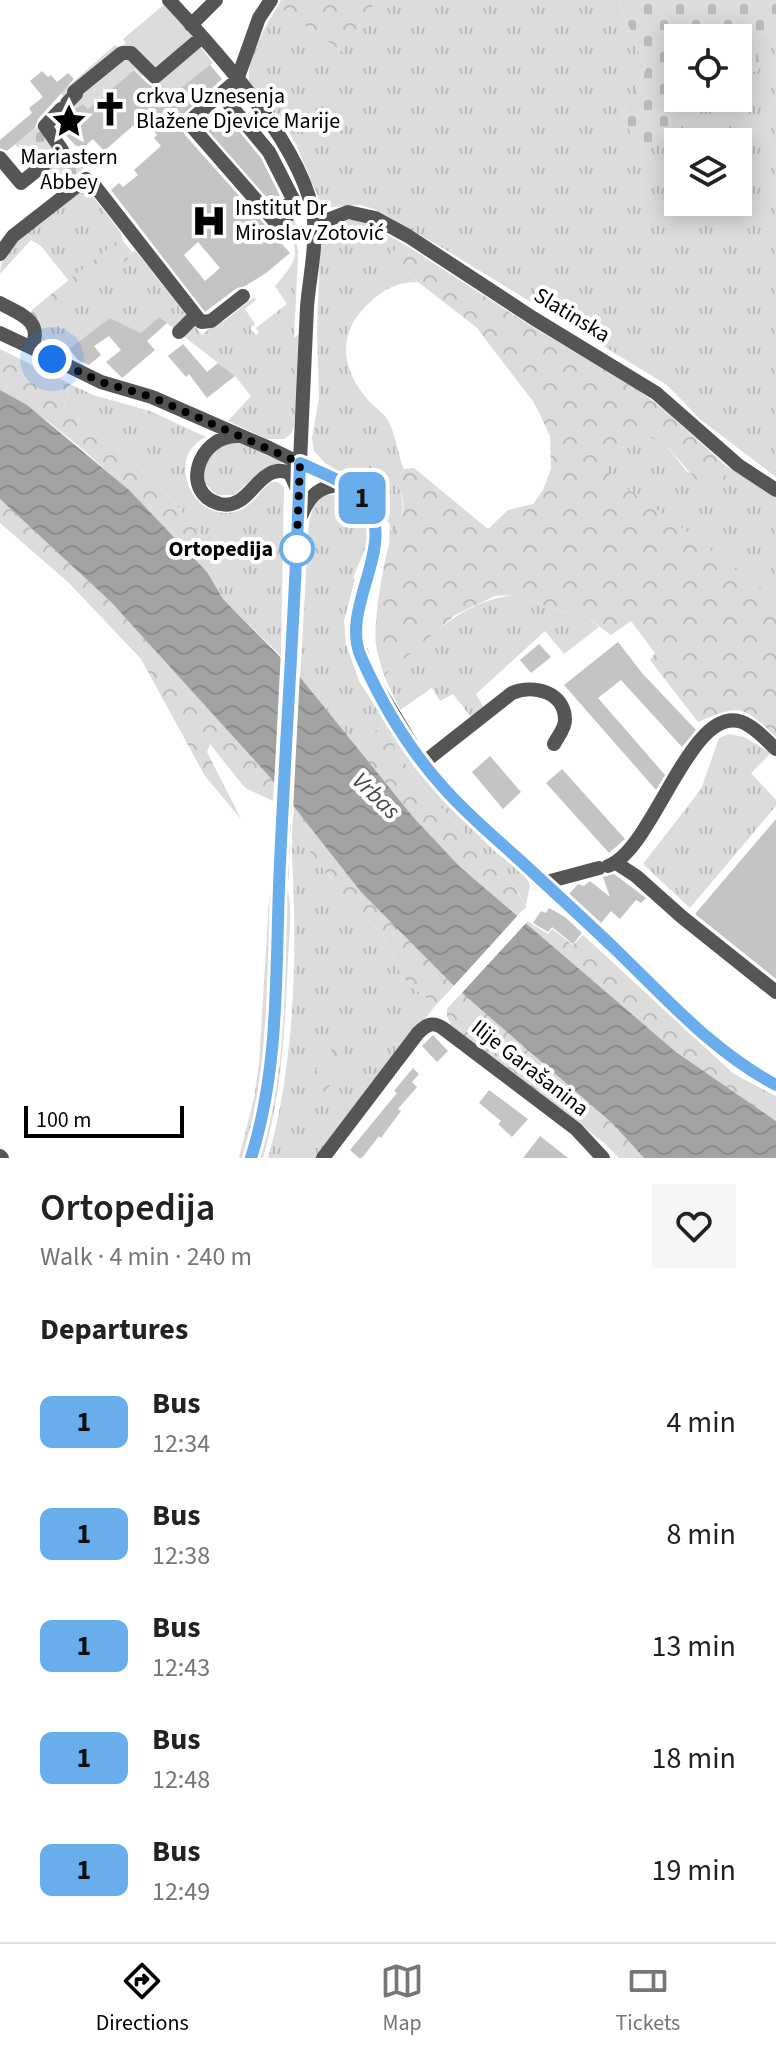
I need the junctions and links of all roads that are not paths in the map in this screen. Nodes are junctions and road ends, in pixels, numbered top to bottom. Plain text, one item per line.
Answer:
1 (169, 0) edge
2 (213, 1) edge
3 (266, 3) edge
4 (191, 25) junction
5 (201, 38) junction
6 (237, 80) junction
7 (221, 94) junction
8 (0, 158) edge
9 (287, 214) junction
10 (330, 219) junction
11 (314, 220) junction
12 (315, 237) junction
13 (0, 254) edge
14 (243, 296) dead end
15 (0, 303) edge
16 (195, 316) junction
17 (179, 332) dead end
18 (0, 333) edge
19 (32, 348) junction
20 (238, 436) junction
21 (300, 463) junction
22 (349, 487) junction
23 (776, 490) edge
24 (299, 503) junction
25 (298, 534) junction
26 (554, 744) dead end
27 (776, 749) edge
28 (423, 763) junction
29 (608, 865) junction
30 (543, 883) junction
31 (776, 992) edge
32 (776, 1085) edge
33 (251, 1158) edge
34 (323, 1158) edge
35 (603, 1158) edge

1 - 4 street
2 - 4 street
3 - 6 street
4 - 5 street
5 - 6 street
5 - 8 street
6 - 7 street
6 - 11 street
7 - 9 street
7 - 9 street, Slatinska
9 - 11 street, Slatinska
10 - 11 street, Slatinska
10 - 12 street
10 - 23 street, Slatinska
11 - 12 street
12 - 21 street
13 - 16 street
14 - 16 street
15 - 19 street
16 - 17 street
18 - 19 street
19 - 20 street
20 - 21 street
20 - 24 street
21 - 22 street
21 - 24 street
22 - 25 street
22 - 28 street
24 - 25 street
25 - 33 street
26 - 28 street
27 - 29 street
28 - 30 street
29 - 30 street
29 - 31 street
30 - 32 street
34 - 35 street, Ilije Garašanina

